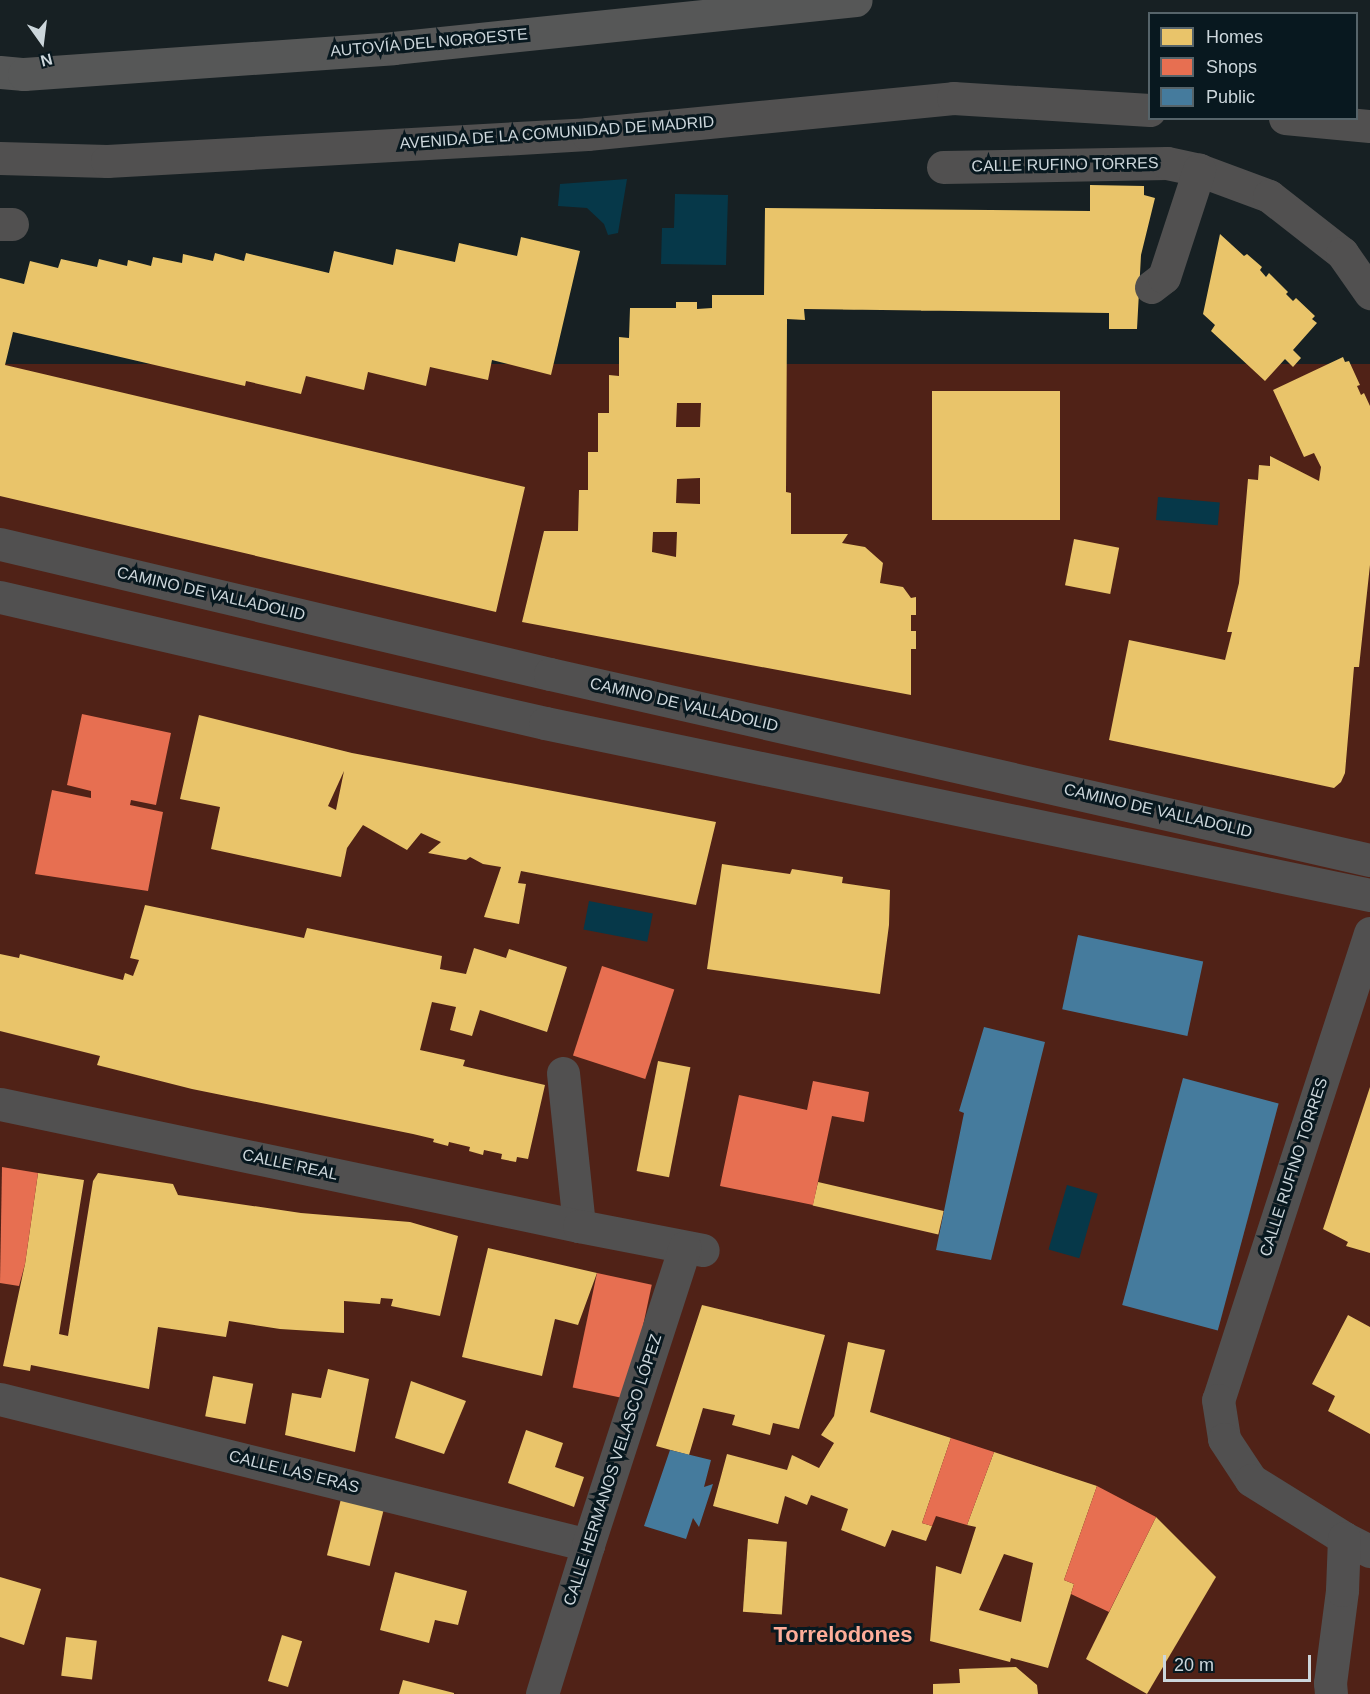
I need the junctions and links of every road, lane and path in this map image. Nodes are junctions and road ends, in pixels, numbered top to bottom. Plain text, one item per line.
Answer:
1 (856, 0) edge
2 (0, 72) edge
3 (1148, 110) edge
4 (1306, 120) edge
5 (1370, 126) edge
6 (0, 158) edge
7 (943, 167) dead end
8 (1199, 170) junction
9 (1356, 255) edge
10 (1151, 287) dead end
11 (1370, 293) edge
12 (0, 544) edge
13 (0, 597) edge
14 (1370, 860) edge
15 (1370, 895) edge
16 (1370, 933) edge
17 (563, 1073) dead end
18 (0, 1104) edge
19 (579, 1226) junction
20 (694, 1249) joint
21 (0, 1399) edge
22 (1357, 1544) edge
23 (588, 1545) junction
24 (542, 1694) edge
25 (1331, 1694) edge

1 - 2 highway, AUTOVÍA DEL NOROESTE
3 - 6 street, AVENIDA DE LA COMUNIDAD DE MADRID
4 - 5 street
7 - 8 street, CALLE RUFINO TORRES
8 - 9 street, CALLE RUFINO TORRES
8 - 10 street
9 - 11 street, CALLE RUFINO TORRES
12 - 14 street, CAMINO DE VALLADOLID
13 - 15 street
16 - 22 street, CALLE RUFINO TORRES
17 - 19 street
18 - 19 street, CALLE REAL
19 - 20 street, CALLE REAL
20 - 23 street, CALLE HERMANOS VELASCO LÓPEZ
21 - 23 street, CALLE LAS ERAS
22 - 25 street
23 - 24 street, CALLE HERMANOS VELASCO LÓPEZ

